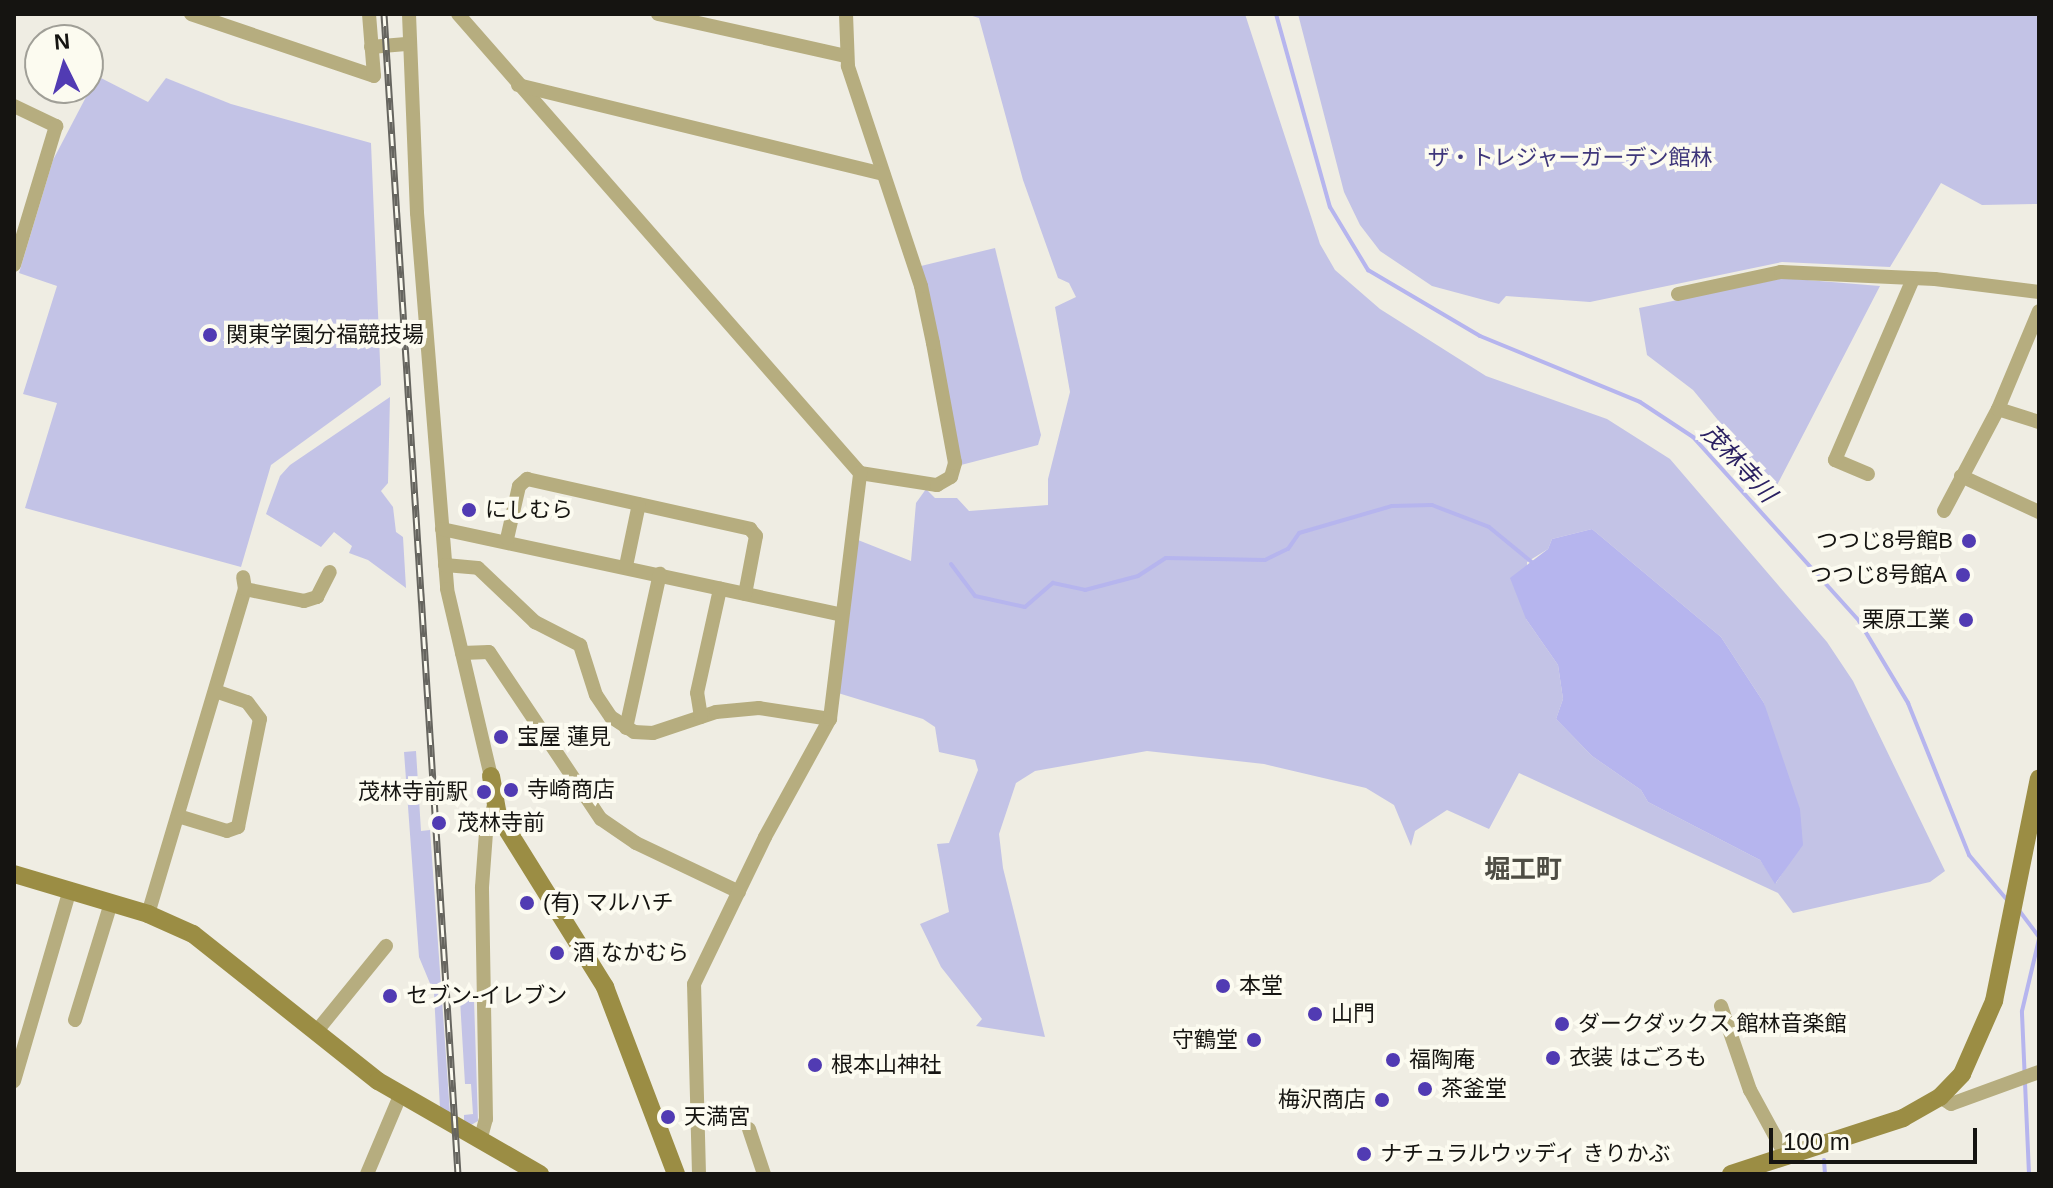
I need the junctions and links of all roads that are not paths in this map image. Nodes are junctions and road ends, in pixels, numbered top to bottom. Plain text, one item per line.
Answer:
1 (191, 14) edge
2 (369, 14) edge
3 (409, 14) edge
4 (458, 14) edge
5 (658, 14) edge
6 (846, 14) edge
7 (699, 18) edge
8 (409, 44) junction
9 (371, 47) junction
10 (846, 56) junction
11 (518, 85) junction
12 (14, 106) edge
13 (883, 174) junction
14 (14, 265) edge
15 (1912, 281) junction
16 (2039, 292) edge
17 (1678, 294) dead end
18 (2039, 311) edge
19 (1998, 409) junction
20 (2039, 422) edge
21 (860, 473) junction
22 (1868, 474) dead end
23 (1961, 476) junction
24 (639, 504) junction
25 (1944, 511) dead end
26 (2039, 512) edge
27 (442, 529) junction
28 (507, 539) junction
29 (445, 565) junction
30 (626, 566) junction
31 (330, 572) dead end
32 (660, 574) junction
33 (720, 589) junction
34 (745, 594) junction
35 (840, 614) junction
36 (462, 653) junction
37 (215, 691) junction
38 (701, 717) junction
39 (830, 719) junction
40 (626, 728) junction
41 (491, 776) joint
42 (2039, 778) edge
43 (494, 805) junction
44 (178, 816) junction
45 (14, 874) edge
46 (70, 890) junction
47 (739, 892) junction
48 (111, 903) junction
49 (148, 914) junction
50 (386, 946) dead end
51 (1721, 1006) dead end
52 (75, 1020) dead end
53 (316, 1032) junction
54 (2039, 1072) edge
55 (14, 1081) edge
56 (400, 1096) junction
57 (1940, 1097) junction
58 (749, 1129) dead end
59 (480, 1141) junction
60 (1787, 1158) junction
61 (367, 1174) edge
62 (540, 1174) edge
63 (676, 1174) edge
64 (699, 1174) edge
65 (764, 1174) edge
66 (1731, 1174) edge

1 - 9 street
2 - 9 street
3 - 8 street
4 - 11 street
5 - 7 street
6 - 10 street
7 - 10 street
8 - 9 street
8 - 27 street
10 - 13 street
11 - 13 street
11 - 21 street
12 - 14 street
13 - 21 street
15 - 16 street
15 - 17 street
15 - 22 street
18 - 19 street
19 - 20 street
19 - 23 street
21 - 35 street
23 - 25 street
23 - 26 street
24 - 28 street
24 - 30 street
24 - 34 street
27 - 28 street
27 - 29 street
28 - 30 street
29 - 36 street
29 - 40 street
30 - 32 street
31 - 37 street
32 - 33 street
32 - 40 street
33 - 34 street
33 - 38 street
34 - 35 street
35 - 39 street
36 - 41 street
36 - 47 street
37 - 44 street
37 - 44 street
38 - 39 street
38 - 40 street
39 - 47 street
41 - 43 street
42 - 57 street
43 - 59 street
43 - 63 street
44 - 49 street
45 - 46 street
46 - 48 street
46 - 55 street
47 - 64 street
48 - 49 street
48 - 52 street
49 - 53 street
50 - 53 street
51 - 60 street
53 - 56 street
54 - 57 street
56 - 59 street
56 - 61 street
57 - 60 street
58 - 65 street
59 - 62 street
60 - 66 street

